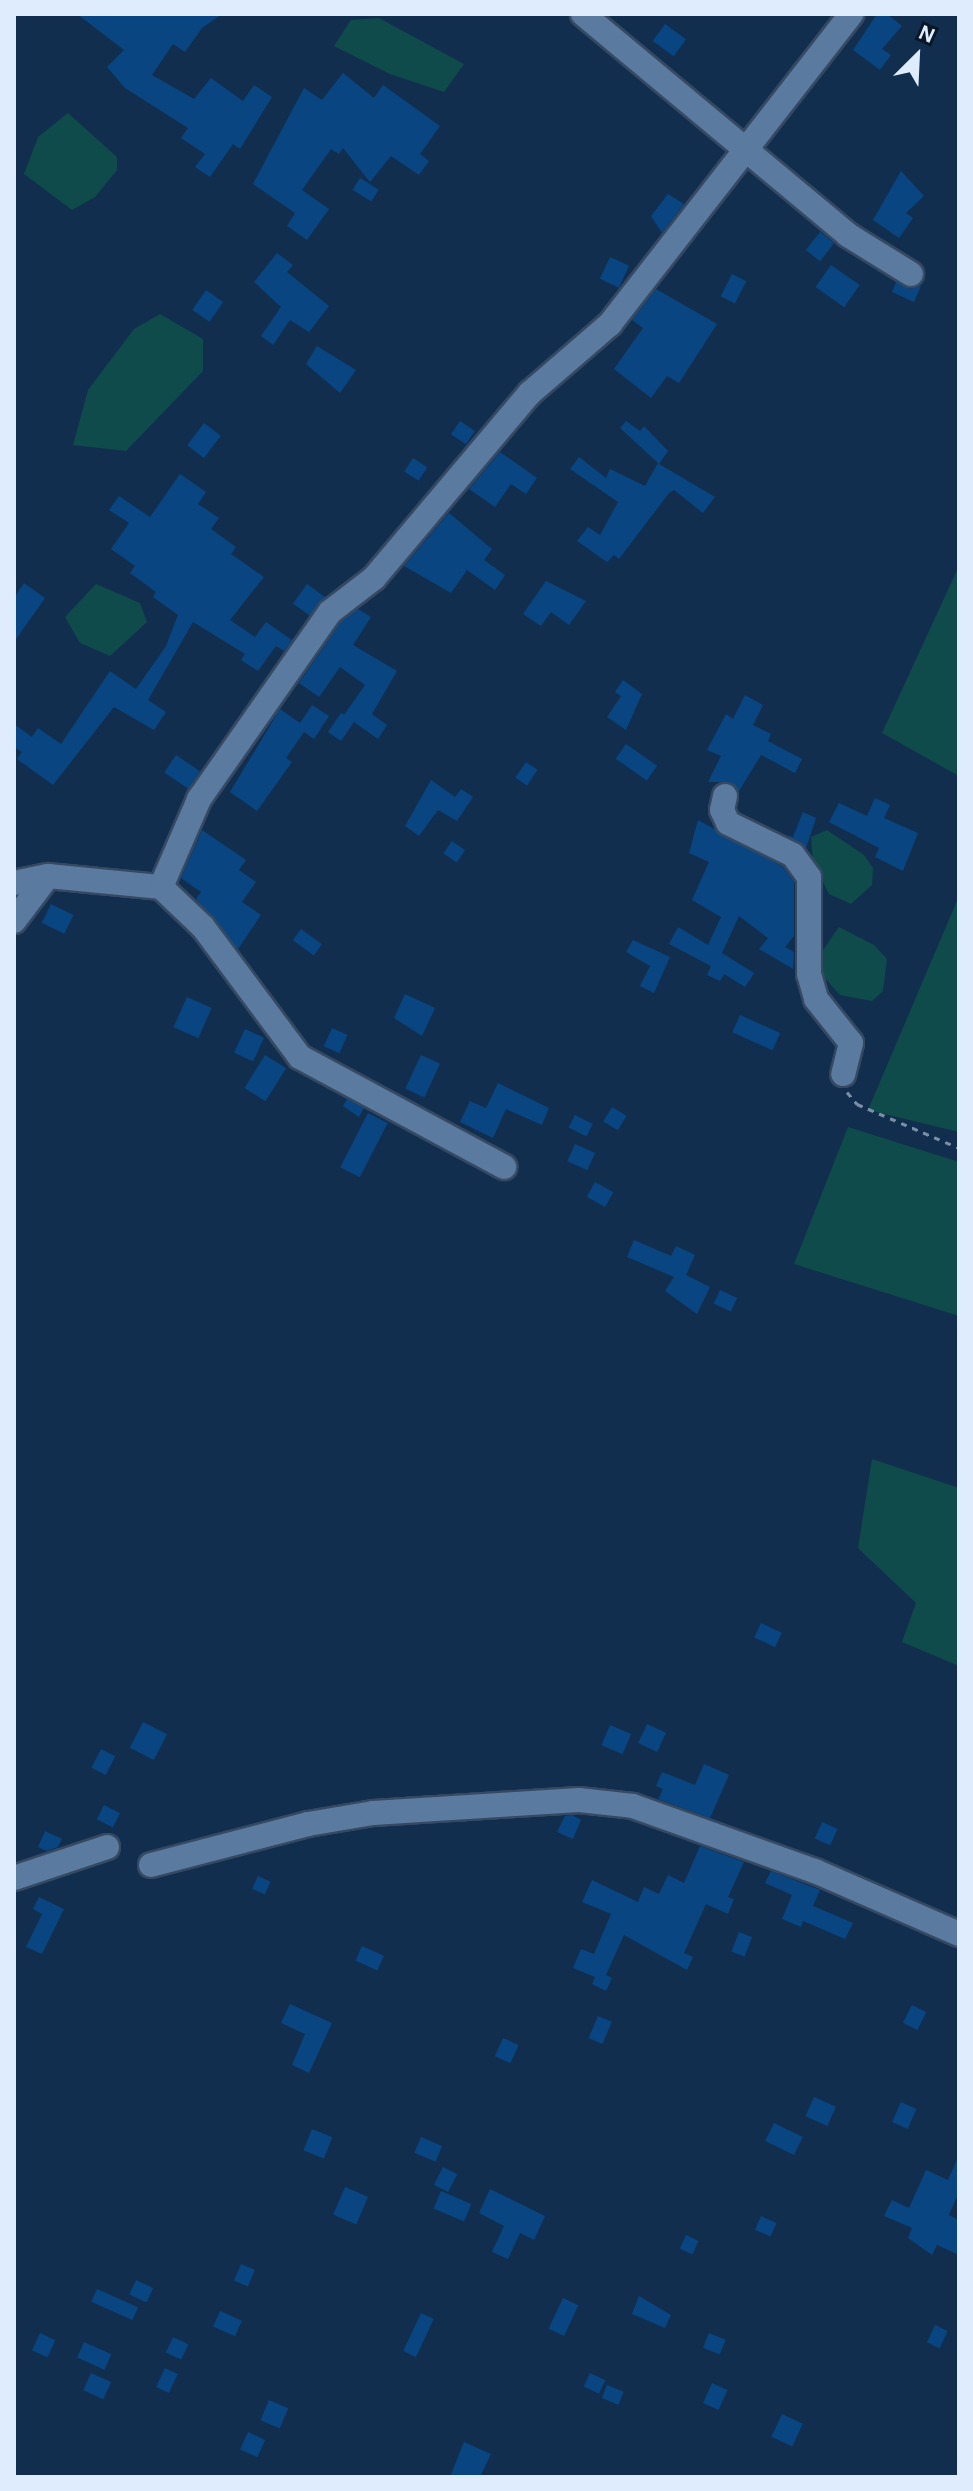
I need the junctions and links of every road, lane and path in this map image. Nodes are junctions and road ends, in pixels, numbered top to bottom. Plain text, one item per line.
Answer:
1 (583, 14) edge
2 (851, 14) edge
3 (747, 147) junction
4 (911, 274) dead end
5 (725, 796) dead end
6 (48, 876) junction
7 (14, 883) edge
8 (161, 887) junction
9 (14, 921) edge
10 (843, 1074) joint
11 (959, 1148) edge
12 (504, 1167) dead end
13 (107, 1847) dead end
14 (151, 1865) dead end
15 (14, 1878) edge
16 (959, 1934) edge

1 - 3 street
2 - 3 street
3 - 4 street
3 - 8 street
5 - 10 street
6 - 7 street
6 - 8 street
6 - 9 street
8 - 12 street
10 - 11 path
13 - 15 street
14 - 16 street

